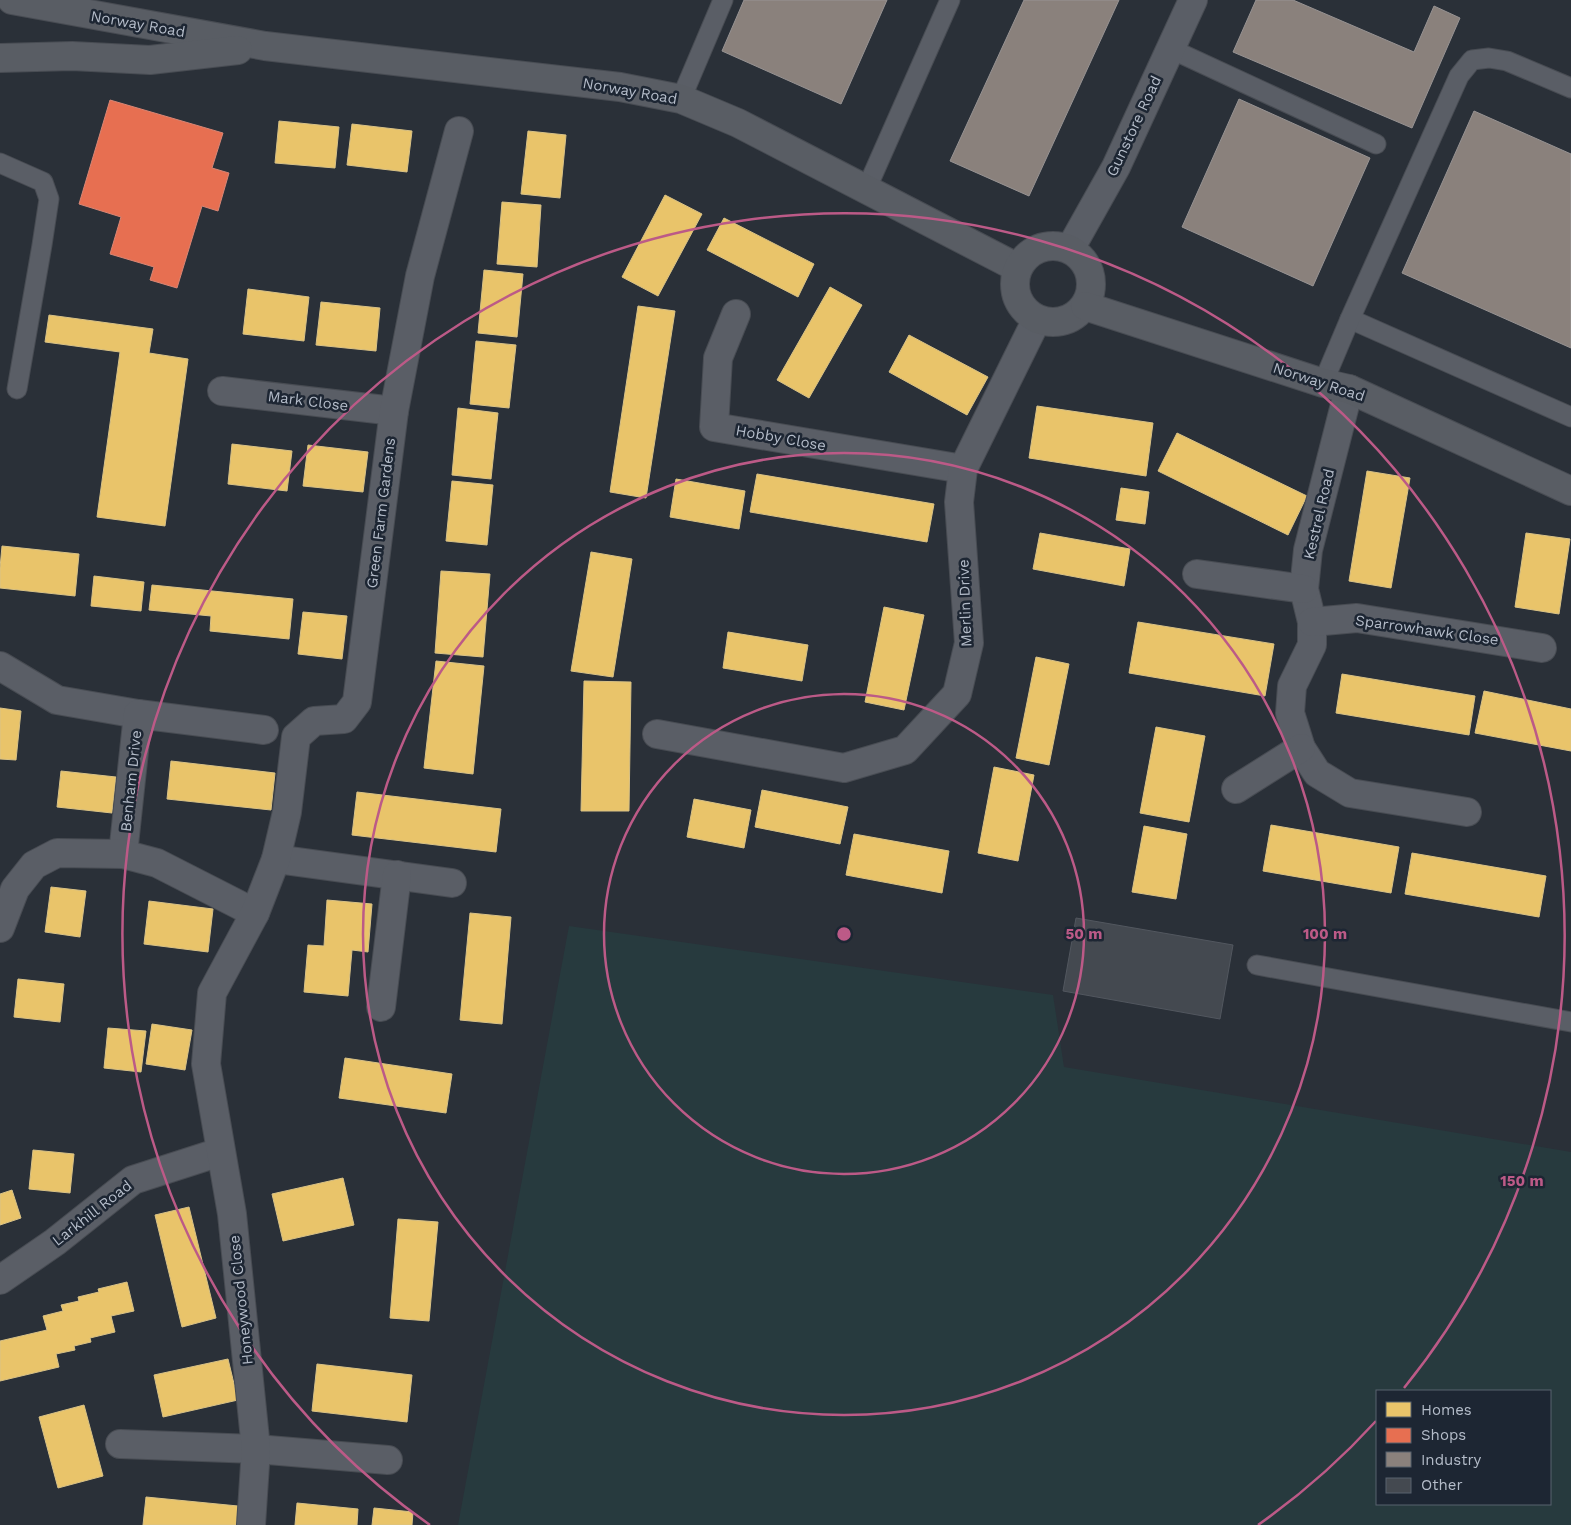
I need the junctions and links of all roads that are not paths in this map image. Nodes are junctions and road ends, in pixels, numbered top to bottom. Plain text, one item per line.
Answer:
1 (12, 0) edge
2 (723, 0) edge
3 (950, 0) edge
4 (1193, 0) edge
5 (0, 44) edge
6 (265, 46) junction
7 (1171, 49) junction
8 (226, 52) junction
9 (0, 58) edge
10 (1571, 88) edge
11 (681, 99) junction
12 (459, 132) dead end
13 (1376, 144) dead end
14 (0, 162) edge
15 (866, 190) junction
16 (1070, 249) junction
17 (1018, 268) junction
18 (1085, 306) junction
19 (736, 314) dead end
20 (1037, 319) junction
21 (1350, 319) junction
22 (1323, 383) junction
23 (17, 389) dead end
24 (1350, 389) junction
25 (222, 391) dead end
26 (394, 411) junction
27 (1571, 416) edge
28 (963, 470) junction
29 (1571, 492) edge
30 (1197, 574) dead end
31 (1304, 589) junction
32 (1312, 622) junction
33 (1542, 648) dead end
34 (0, 666) edge
35 (138, 714) junction
36 (264, 730) dead end
37 (657, 734) dead end
38 (1301, 748) junction
39 (1236, 789) dead end
40 (1467, 812) dead end
41 (123, 854) junction
42 (276, 859) junction
43 (397, 875) junction
44 (452, 883) dead end
45 (255, 913) junction
46 (0, 928) edge
47 (1257, 965) dead end
48 (382, 1007) dead end
49 (1571, 1022) edge
50 (220, 1152) junction
51 (0, 1280) edge
52 (120, 1444) dead end
53 (256, 1449) junction
54 (388, 1460) dead end
55 (251, 1525) edge

1 - 6 street, Norway Road
2 - 11 lane
3 - 15 lane
4 - 7 street, Gunstore Road
5 - 8 street, Norway Road
6 - 8 street, Norway Road
6 - 11 street, Norway Road
7 - 13 lane
7 - 16 street, Gunstore Road
8 - 9 street, Norway Road
10 - 21 lane
11 - 15 street, Norway Road
12 - 26 street, Green Farm Gardens
14 - 23 lane
15 - 17 street, Norway Road
16 - 17 street
16 - 18 street
17 - 20 street
18 - 20 street
18 - 22 street, Norway Road
19 - 28 street, Hobby Close
20 - 28 street, Merlin Drive
21 - 22 lane
21 - 27 lane
22 - 24 street, Norway Road
24 - 29 street, Norway Road
24 - 31 street, Kestrel Road
25 - 26 street, Mark Close
26 - 42 street, Green Farm Gardens
28 - 37 street, Merlin Drive
30 - 31 street
31 - 32 street, Kestrel Road
32 - 33 street, Sparrowhawk Close
32 - 38 street, Kestrel Road
34 - 35 street
35 - 36 street, Benham Drive
35 - 41 street, Benham Drive
38 - 39 street
38 - 40 street, Kestrel Road
41 - 45 street
41 - 46 street
42 - 43 street
42 - 45 street, Green Farm Gardens
43 - 44 street
43 - 48 street
45 - 50 street, Green Farm Gardens
47 - 49 lane
50 - 51 street, Larkhill Road
50 - 53 street, Honeywood Close
52 - 53 street
53 - 54 street
53 - 55 street, Honeywood Close

